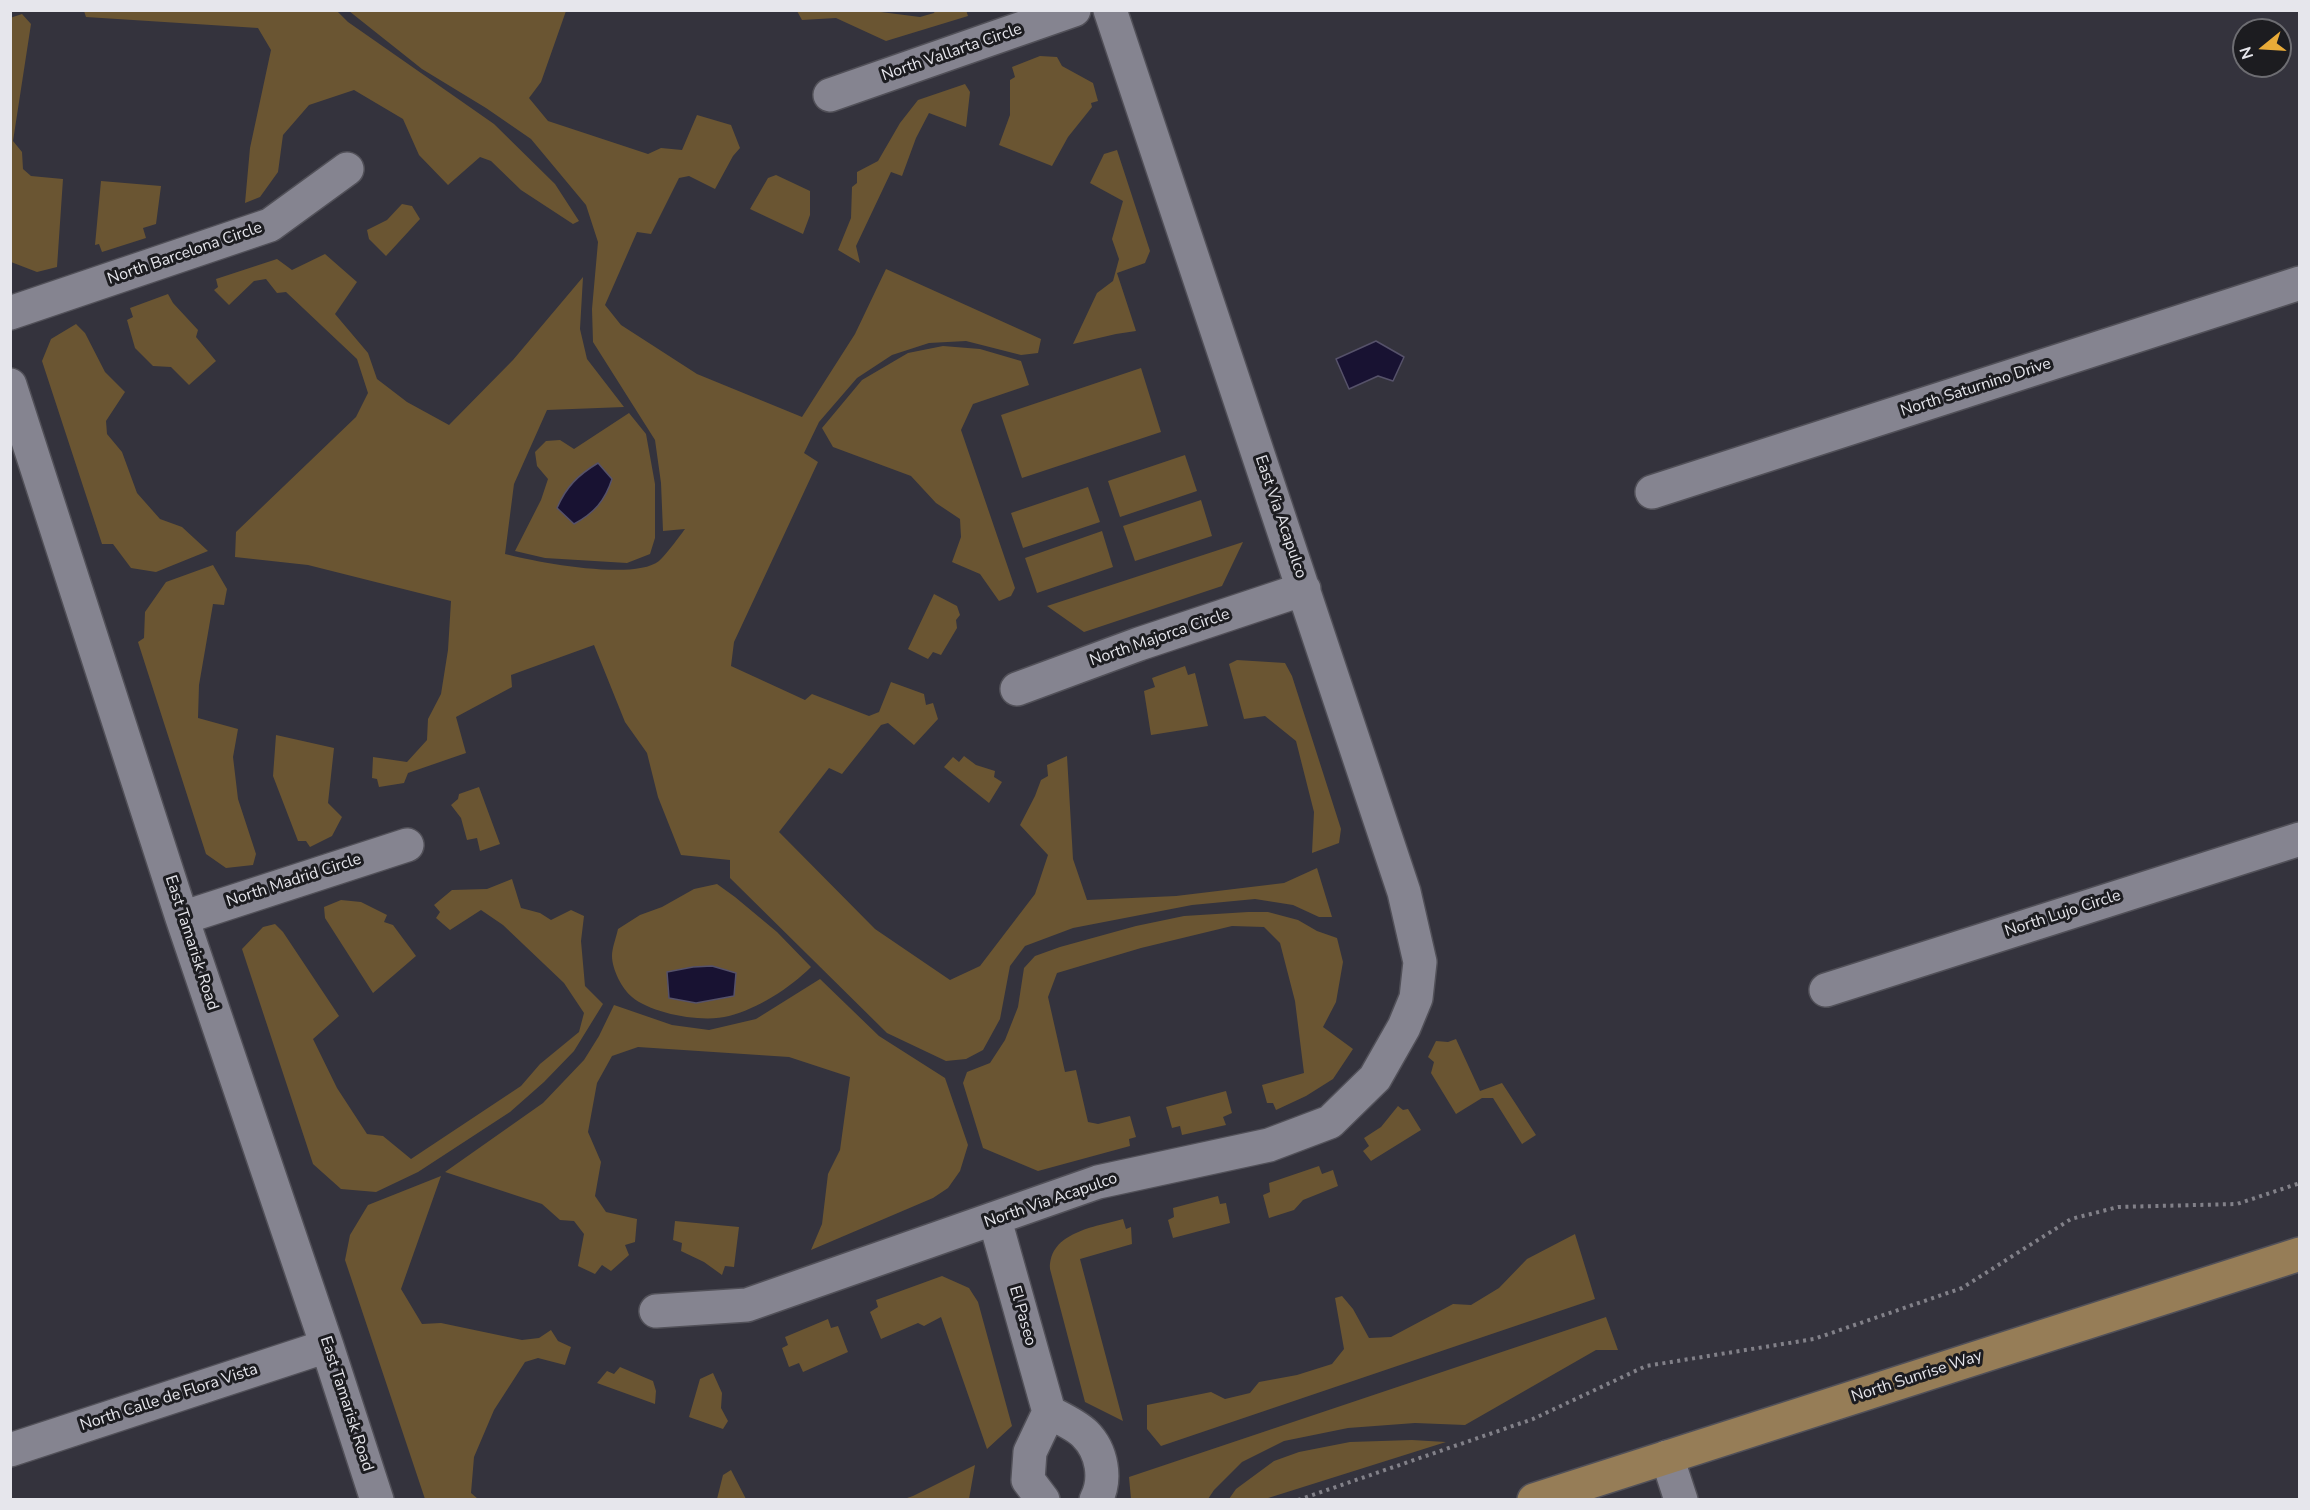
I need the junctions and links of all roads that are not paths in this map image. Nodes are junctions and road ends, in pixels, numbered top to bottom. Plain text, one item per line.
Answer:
1 (1074, 10) edge
2 (1110, 10) edge
3 (830, 95) dead end
4 (347, 169) dead end
5 (2300, 283) edge
6 (10, 313) edge
7 (10, 385) edge
8 (1652, 492) dead end
9 (1304, 589) junction
10 (1017, 689) dead end
11 (2300, 839) edge
12 (407, 844) dead end
13 (182, 918) junction
14 (1826, 990) dead end
15 (1404, 1027) joint
16 (995, 1220) junction
17 (2300, 1254) edge
18 (656, 1311) dead end
19 (327, 1346) junction
20 (1049, 1412) junction
21 (10, 1450) edge
22 (1667, 1457) junction
23 (377, 1500) edge
24 (1043, 1500) edge
25 (1096, 1500) edge
26 (1534, 1500) edge
27 (1681, 1500) edge

1 - 3 street, North Vallarta Circle
2 - 9 street, East Via Acapulco
4 - 6 street, North Barcelona Circle
5 - 8 street, North Saturnino Drive
7 - 13 street, East Tamarisk Road
9 - 10 street, North Majorca Circle
9 - 15 street, East Via Acapulco
11 - 14 street, North Lujo Circle
12 - 13 street, North Madrid Circle
13 - 19 street, East Tamarisk Road
15 - 16 street, North Via Acapulco
16 - 18 street, North Via Acapulco
16 - 20 street, El Paseo
17 - 22 main road, North Sunrise Way
19 - 21 street, North Calle de Flora Vista
19 - 23 street, East Tamarisk Road
20 - 24 street
20 - 25 street
22 - 26 main road, North Sunrise Way
22 - 27 street

